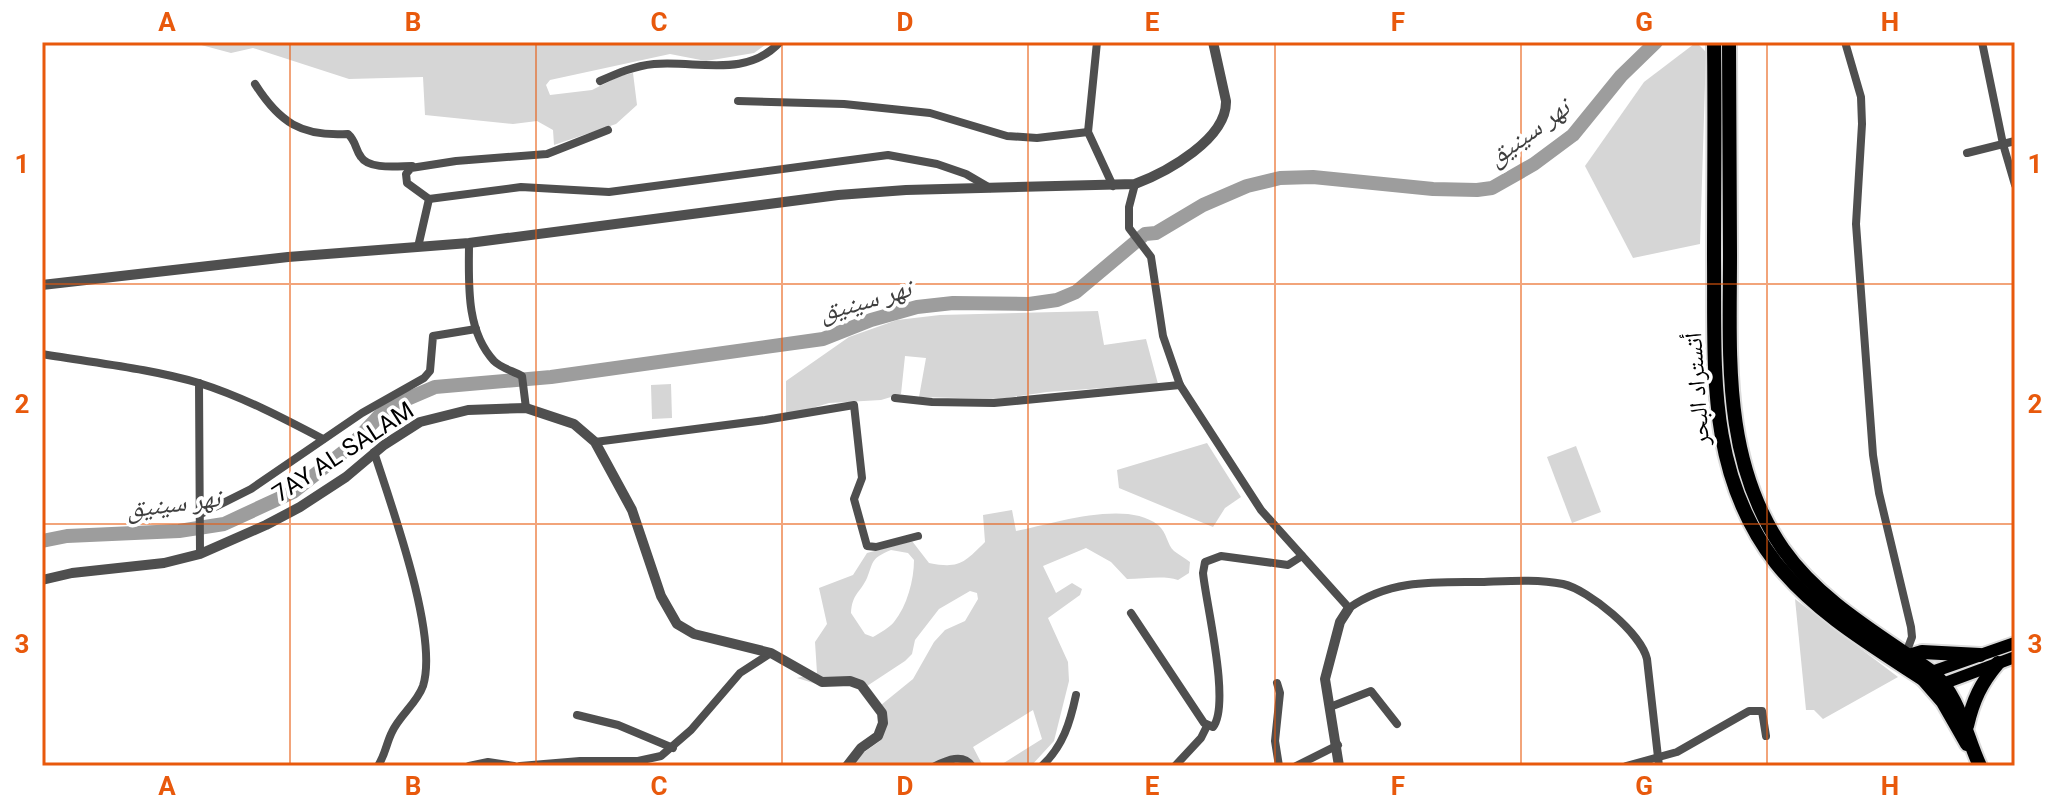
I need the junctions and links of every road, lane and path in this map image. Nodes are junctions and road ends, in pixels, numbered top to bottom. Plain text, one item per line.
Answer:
1 (780, 42) edge
2 (1097, 42) edge
3 (1213, 42) edge
4 (1729, 42) edge
5 (1845, 42) edge
6 (1982, 42) edge
7 (1714, 46) edge
8 (600, 81) dead end
9 (255, 84) dead end
10 (738, 101) dead end
11 (608, 130) dead end
12 (1088, 132) junction
13 (2015, 141) edge
14 (2003, 144) junction
15 (1967, 153) dead end
16 (416, 166) junction
17 (1135, 184) junction
18 (2015, 185) edge
19 (1113, 186) junction
20 (990, 189) junction
21 (429, 199) junction
22 (469, 243) junction
23 (418, 247) junction
24 (42, 285) edge
25 (476, 329) junction
26 (42, 354) edge
27 (199, 383) junction
28 (1180, 385) junction
29 (895, 398) dead end
30 (526, 408) junction
31 (323, 439) junction
32 (595, 442) junction
33 (374, 452) junction
34 (201, 517) junction
35 (918, 536) dead end
36 (200, 549) junction
37 (1302, 556) junction
38 (42, 580) edge
39 (1349, 608) junction
40 (1131, 613) dead end
41 (2015, 643) edge
42 (771, 653) junction
43 (1908, 654) junction
44 (1980, 655) junction
45 (2015, 657) edge
46 (1998, 663) junction
47 (1928, 675) junction
48 (1277, 683) dead end
49 (1940, 687) junction
50 (1076, 695) dead end
51 (1330, 707) junction
52 (577, 715) dead end
53 (1397, 724) dead end
54 (1207, 726) junction
55 (1967, 726) junction
56 (1766, 736) dead end
57 (1338, 745) junction
58 (673, 748) junction
59 (1658, 762) edge
60 (1978, 762) edge
61 (378, 766) edge
62 (469, 766) edge
63 (517, 766) edge
64 (847, 766) edge
65 (935, 766) edge
66 (972, 766) edge
67 (1042, 766) edge
68 (1175, 766) edge
69 (1279, 766) edge
70 (1296, 766) edge
71 (1339, 766) edge
72 (1626, 766) edge

1 - 8 street
2 - 12 street
3 - 17 street
4 - 43 highway, أتستراد البحر
5 - 43 street
6 - 14 street
7 - 47 highway, أتستراد البحر
9 - 16 street
10 - 12 street
11 - 16 street
12 - 19 street
13 - 14 street
14 - 15 street
14 - 18 street
16 - 21 street
17 - 19 street
17 - 28 street
19 - 20 street
20 - 21 street
20 - 22 street
21 - 23 street
22 - 23 street
22 - 25 street
23 - 24 street
25 - 30 street
25 - 31 street
26 - 27 street
27 - 31 street
27 - 34 street
28 - 29 street
28 - 37 street
30 - 32 street, 7AY AL SALAM
30 - 33 street, 7AY AL SALAM
31 - 34 street
32 - 35 street
32 - 42 street, 7AY AL SALAM
33 - 36 street, 7AY AL SALAM
33 - 61 street
34 - 36 street
36 - 38 street, 7AY AL SALAM
37 - 39 street
37 - 54 street
39 - 51 street
39 - 59 street
40 - 54 street
41 - 44 main road
42 - 58 street
42 - 64 street, 7AY AL SALAM
43 - 44 highway
43 - 47 highway, أتستراد البحر
44 - 47 main road
45 - 46 main road
46 - 49 main road
46 - 55 highway
47 - 49 highway, أتستراد البحر
48 - 69 street
49 - 55 highway
49 - 60 highway
50 - 67 street
51 - 53 street
51 - 57 street
52 - 58 street
54 - 68 street
55 - 60 highway
56 - 59 street
57 - 70 street
57 - 71 street
58 - 63 street
59 - 72 street
62 - 63 street
65 - 66 street

